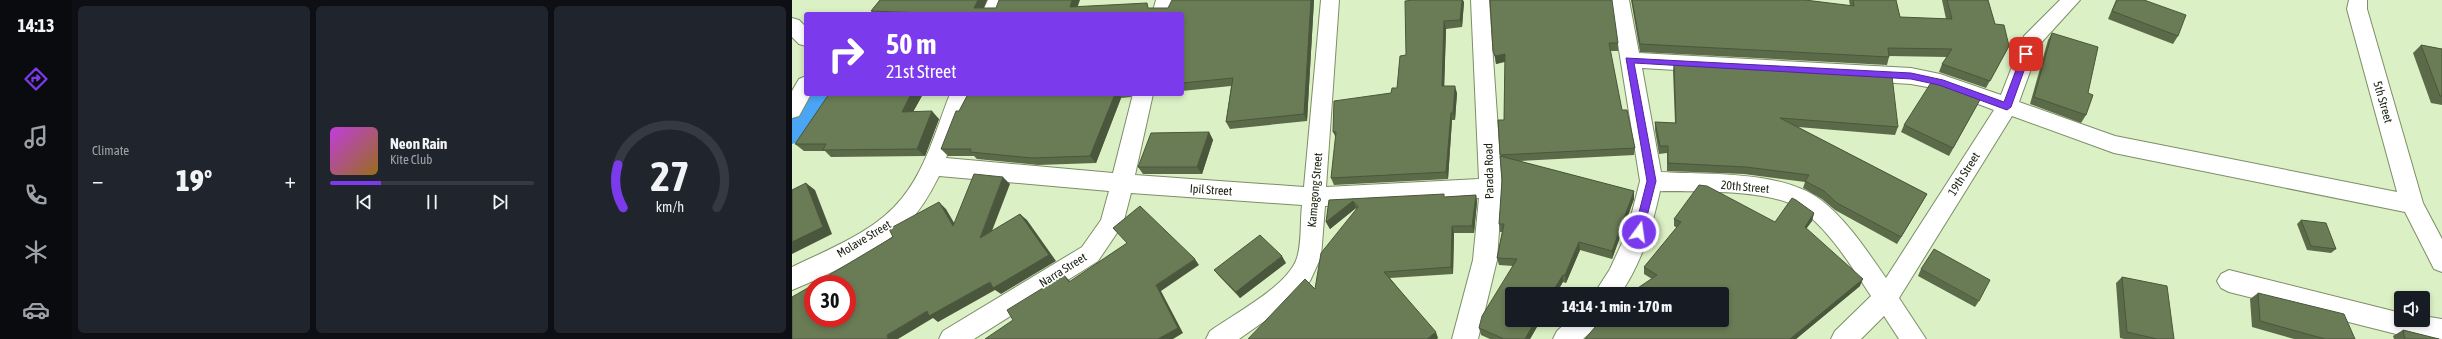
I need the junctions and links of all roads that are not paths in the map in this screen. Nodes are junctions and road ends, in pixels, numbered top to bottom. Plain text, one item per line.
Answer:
1 (997, 0) edge
2 (1165, 0) edge
3 (1330, 0) edge
4 (1480, 0) edge
5 (1620, 0) edge
6 (2071, 0) edge
7 (2358, 0) edge
8 (992, 12) edge
9 (1162, 12) edge
10 (792, 25) edge
11 (804, 37) edge
12 (1629, 60) junction
13 (804, 88) edge
14 (959, 96) edge
15 (1143, 96) edge
16 (2007, 107) junction
17 (792, 110) edge
18 (932, 166) junction
19 (1651, 181) junction
20 (1122, 184) junction
21 (1491, 188) junction
22 (1315, 197) junction
23 (2412, 204) junction
24 (2442, 262) edge
25 (792, 279) edge
26 (2230, 281) dead end
27 (1611, 287) edge
28 (1886, 298) junction
29 (1579, 327) edge
30 (2442, 330) edge
31 (952, 339) edge
32 (1219, 339) edge
33 (1465, 339) edge
34 (1566, 339) edge
35 (1844, 339) edge
36 (1913, 339) edge

1 - 8 street
2 - 9 street
3 - 22 street, Kamagong Street
4 - 21 street, Parada Road
5 - 12 street
6 - 16 street, 19th Street
7 - 23 street, 5th Street
10 - 11 street
12 - 16 street
12 - 19 street
13 - 17 street
14 - 18 street, Molave Street
15 - 20 street, Narra Street
16 - 23 street
16 - 28 street, 19th Street
18 - 20 street, Ipil Street
18 - 25 street, Molave Street
19 - 27 street
19 - 28 street, 20th Street
20 - 22 street, Ipil Street
20 - 31 street, Narra Street
21 - 22 street, Ipil Street
21 - 33 street, Parada Road
22 - 32 street, Kamagong Street
23 - 24 street, 5th Street
26 - 30 street
28 - 35 street, 19th Street
28 - 36 street, 20th Street
29 - 34 street

